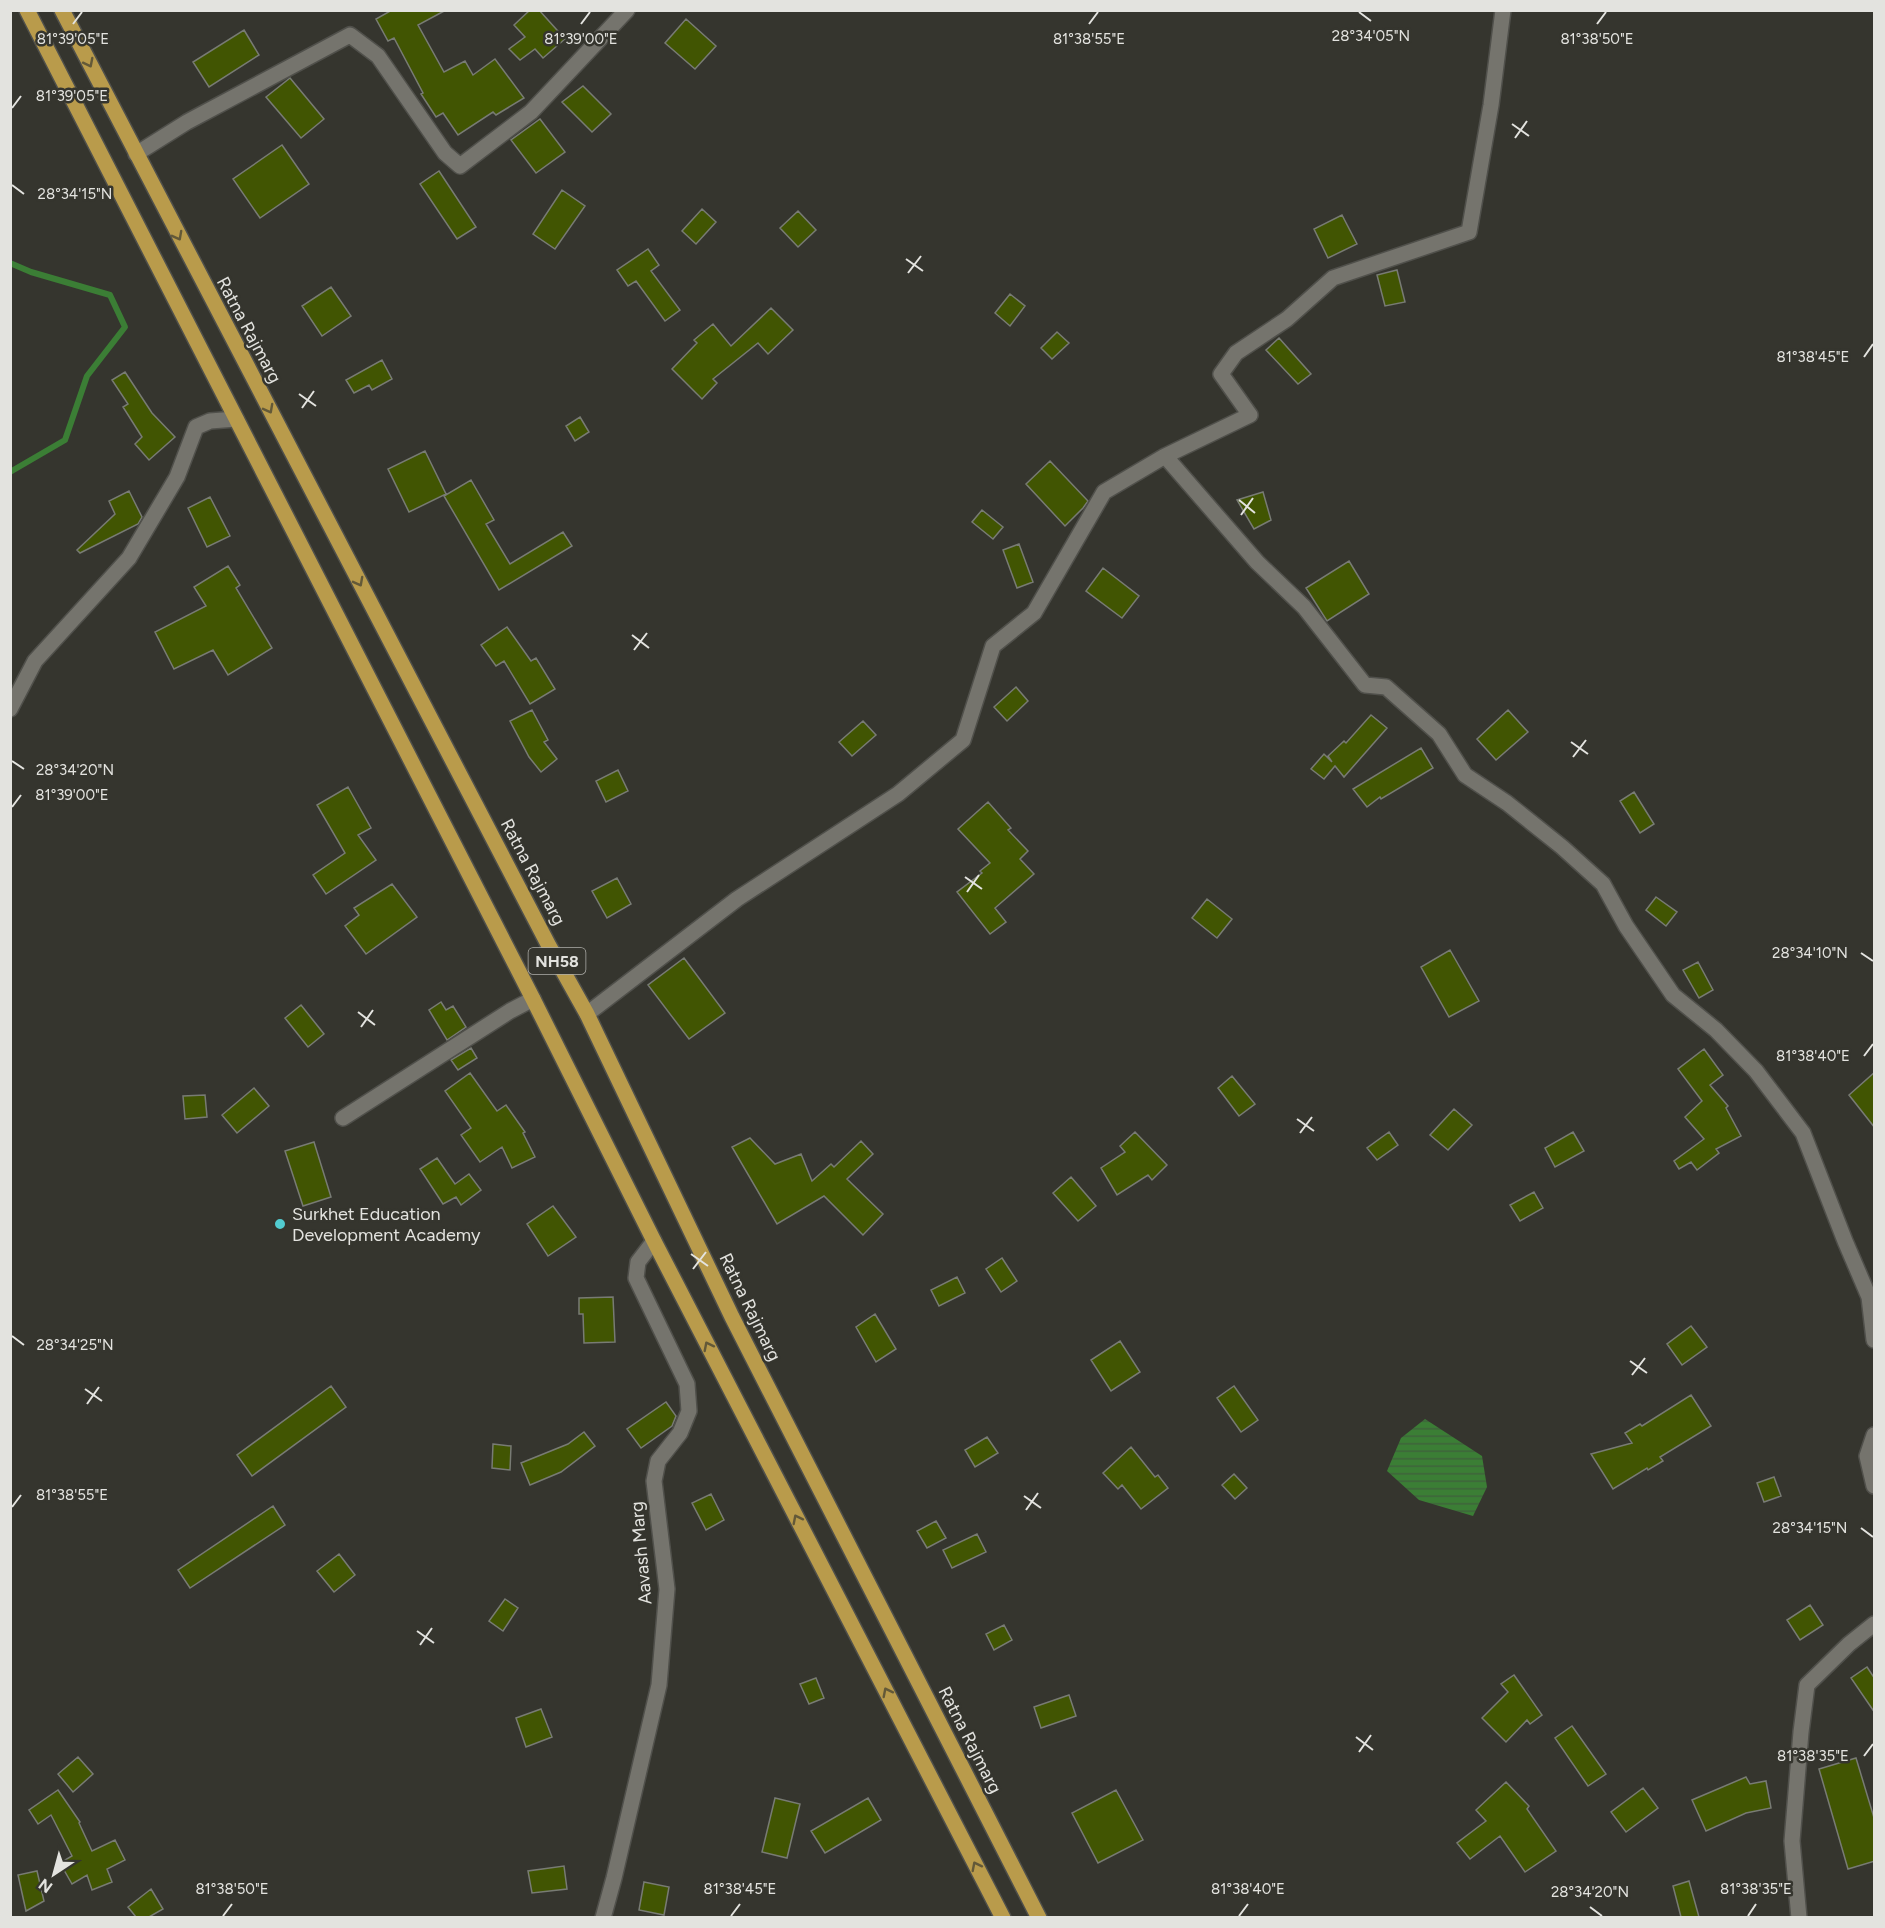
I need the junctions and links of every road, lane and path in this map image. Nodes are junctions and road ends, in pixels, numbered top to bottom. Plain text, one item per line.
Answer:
1 (27, 10) edge
2 (62, 10) edge
3 (627, 10) edge
4 (1503, 10) edge
5 (136, 154) junction
6 (236, 419) junction
7 (1166, 456) junction
8 (10, 709) edge
9 (532, 999) junction
10 (587, 1014) junction
11 (343, 1118) dead end
12 (654, 1241) junction
13 (1875, 1340) edge
14 (1875, 1435) edge
15 (1875, 1486) edge
16 (1875, 1623) edge
17 (603, 1917) edge
18 (1003, 1917) edge
19 (1039, 1917) edge
20 (1798, 1917) edge

1 - 6 main road, NH58
2 -> 5 main road, Ratna Rajmarg / NH58
3 - 5 street
4 - 7 street
5 -> 10 main road, Ratna Rajmarg / NH58
6 - 8 street
6 - 9 main road, NH58
7 - 10 street
7 - 13 street
9 - 11 street
9 - 12 main road, NH58
10 - 19 main road, Ratna Rajmarg / NH58
12 - 17 street, Aavash Marg
18 -> 12 main road, NH58
14 - 15 street
16 - 20 street

